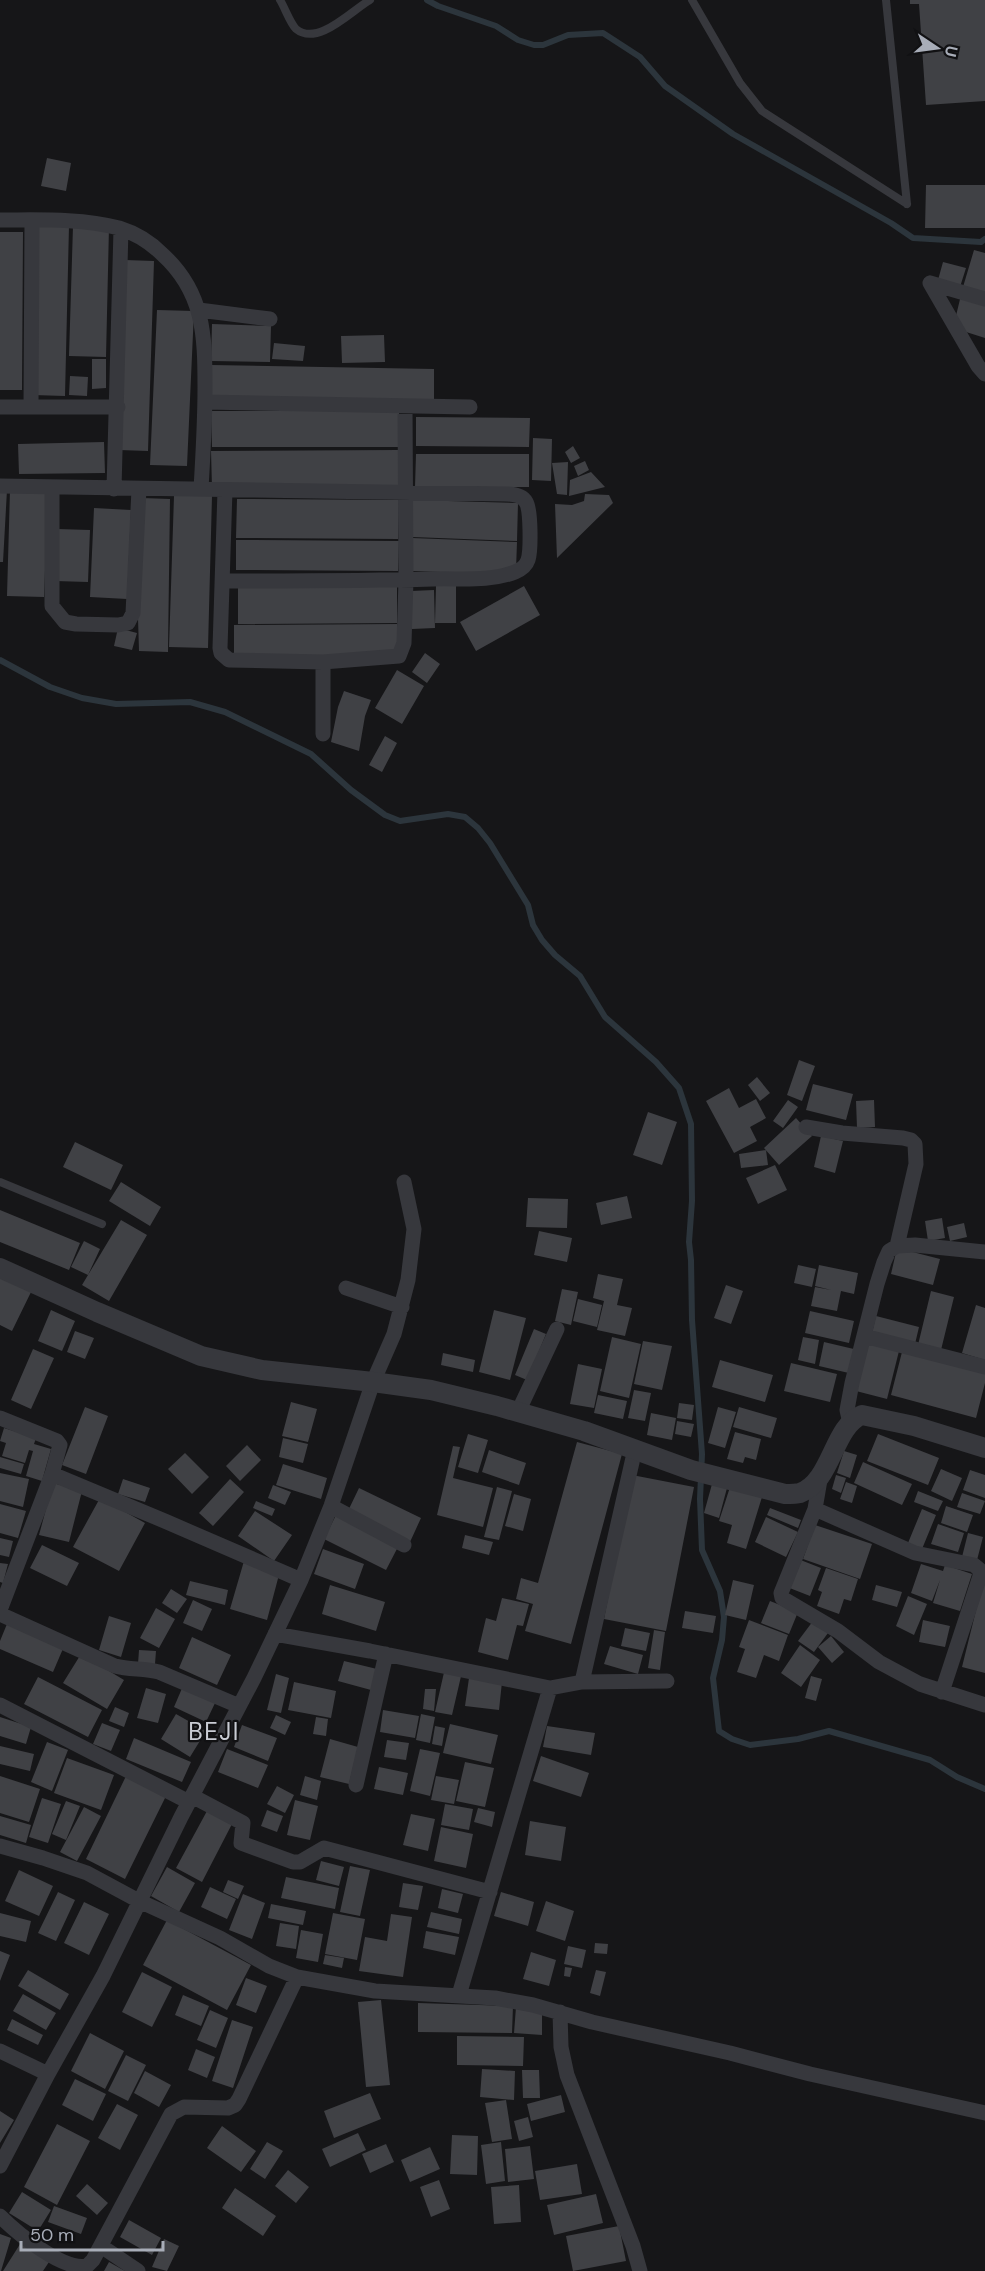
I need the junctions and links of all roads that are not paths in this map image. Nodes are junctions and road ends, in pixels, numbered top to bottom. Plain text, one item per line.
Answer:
1 (280, 0) edge
2 (370, 0) edge
3 (692, 0) edge
4 (886, 0) edge
5 (0, 220) edge
6 (32, 220) junction
7 (121, 229) junction
8 (985, 299) edge
9 (199, 310) junction
10 (270, 318) dead end
11 (985, 374) edge
12 (205, 402) junction
13 (0, 406) edge
14 (405, 406) junction
15 (31, 407) junction
16 (470, 407) dead end
17 (117, 408) junction
18 (0, 486) edge
19 (52, 487) junction
20 (114, 489) junction
21 (139, 489) junction
22 (201, 489) junction
23 (225, 490) junction
24 (404, 492) junction
25 (406, 580) junction
26 (224, 581) junction
27 (323, 662) junction
28 (323, 734) dead end
29 (806, 1127) dead end
30 (0, 1182) edge
31 (404, 1182) dead end
32 (102, 1224) dead end
33 (897, 1246) junction
34 (985, 1252) edge
35 (0, 1268) edge
36 (346, 1288) dead end
37 (402, 1307) junction
38 (557, 1329) dead end
39 (864, 1336) junction
40 (985, 1367) edge
41 (373, 1382) junction
42 (518, 1412) junction
43 (0, 1418) edge
44 (850, 1423) junction
45 (985, 1448) edge
46 (635, 1449) junction
47 (52, 1474) junction
48 (821, 1474) junction
49 (332, 1506) junction
50 (815, 1509) junction
51 (404, 1545) dead end
52 (301, 1580) junction
53 (0, 1612) edge
54 (275, 1634) junction
55 (386, 1654) junction
56 (667, 1681) dead end
57 (582, 1682) junction
58 (550, 1688) junction
59 (942, 1692) junction
60 (0, 1705) edge
61 (985, 1705) edge
62 (239, 1706) junction
63 (356, 1785) dead end
64 (190, 1799) junction
65 (0, 1846) edge
66 (490, 1892) junction
67 (139, 1901) junction
68 (297, 1977) junction
69 (459, 1995) junction
70 (560, 2012) junction
71 (0, 2051) edge
72 (48, 2074) junction
73 (985, 2113) edge
74 (0, 2166) edge
75 (0, 2216) edge
76 (101, 2246) junction
77 (138, 2271) edge
78 (640, 2271) edge

1 - 2 lane
3 - 4 lane
5 - 6 street
6 - 7 street
6 - 15 street
7 - 9 street
7 - 17 street
8 - 11 street
9 - 10 street
9 - 12 street
12 - 14 street
12 - 22 street
13 - 15 street
14 - 16 street
14 - 24 street
15 - 17 street
17 - 20 street
18 - 19 street
19 - 20 street
19 - 21 street
20 - 21 street
21 - 22 street
22 - 23 street
23 - 24 street
23 - 26 street
24 - 25 street
24 - 25 street
25 - 26 street
25 - 27 street
26 - 27 street
27 - 28 street
29 - 33 street
30 - 32 lane
31 - 37 street
33 - 34 street
33 - 39 street
35 - 41 street
36 - 37 street
37 - 41 street
38 - 42 street
39 - 40 street
39 - 44 street
41 - 42 street
41 - 49 street
42 - 46 street
43 - 47 street
44 - 45 street
44 - 48 street
46 - 48 street
46 - 57 street
47 - 52 street
47 - 53 street
48 - 50 street
49 - 51 street
49 - 52 street
50 - 59 street
50 - 59 street
52 - 54 street
53 - 62 street
54 - 55 street
54 - 62 street
55 - 58 street
55 - 63 street
56 - 57 street
57 - 58 street
58 - 66 street
59 - 61 street
60 - 64 street
62 - 64 street
64 - 66 street
64 - 67 street
65 - 67 street
66 - 69 street
67 - 68 street
67 - 72 street
68 - 69 street
68 - 76 street
69 - 70 street
70 - 73 street
70 - 78 street
71 - 72 street
72 - 74 street
75 - 76 street
76 - 77 street

